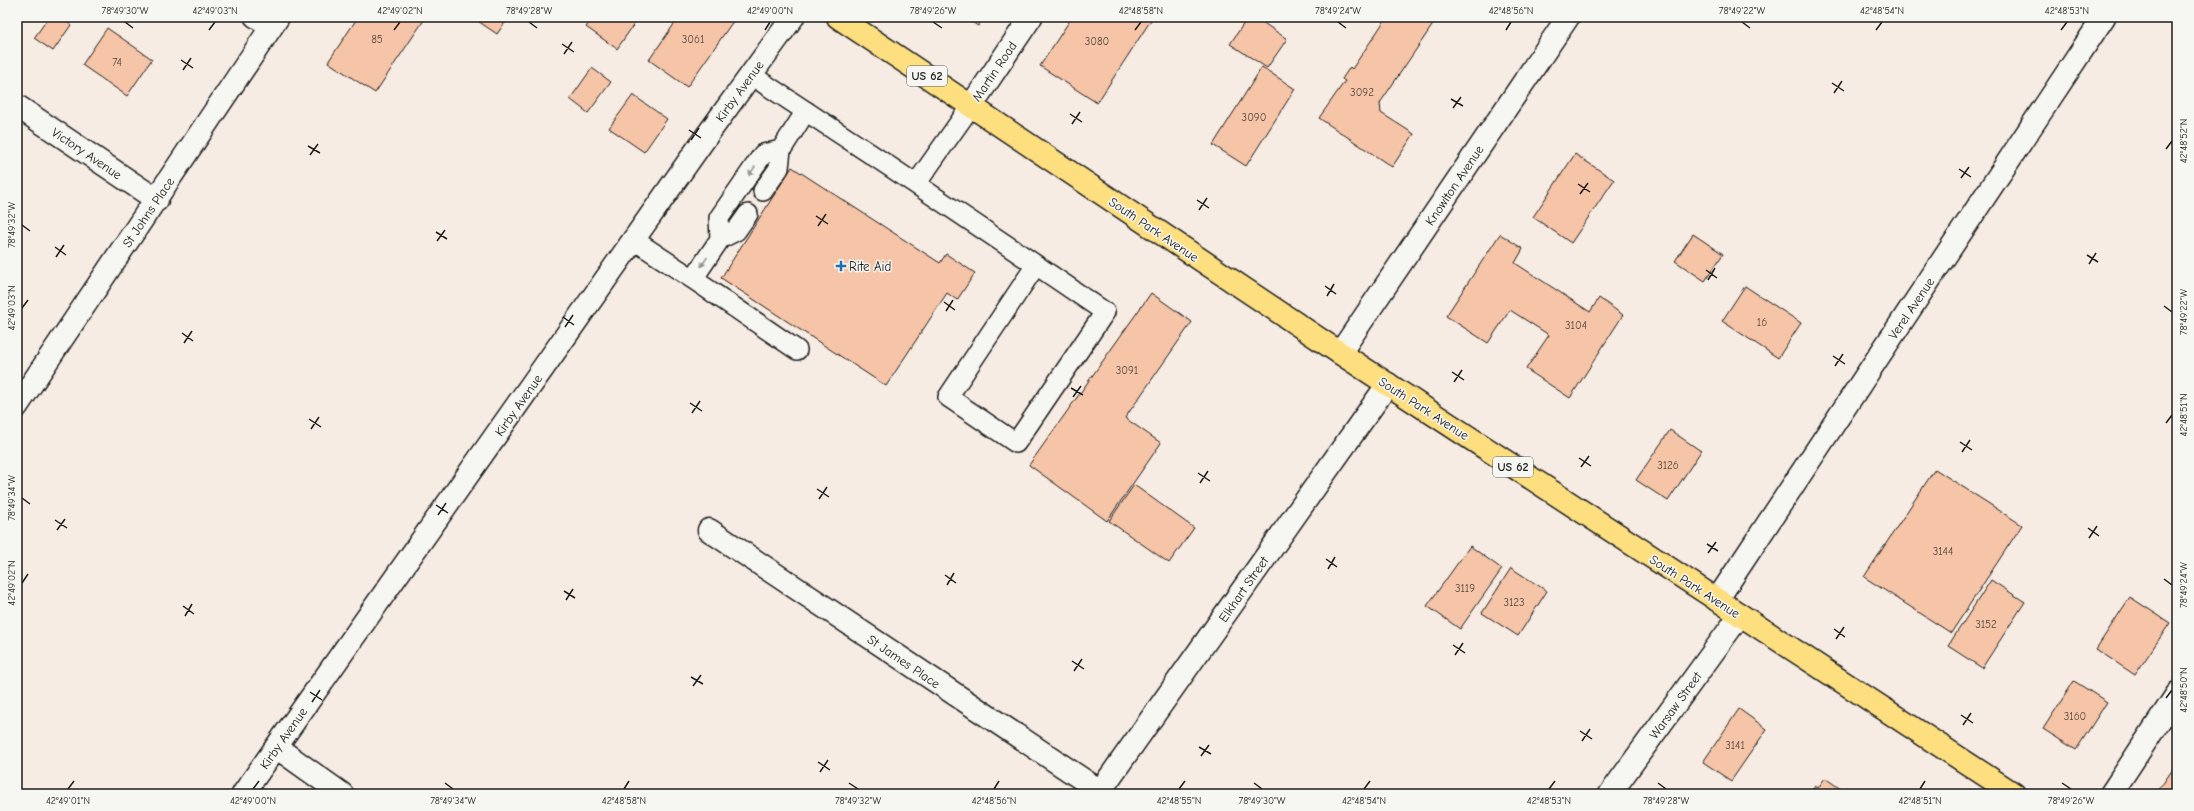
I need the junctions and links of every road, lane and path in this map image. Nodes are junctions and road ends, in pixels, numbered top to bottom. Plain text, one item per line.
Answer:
1 (793, 17) edge
2 (838, 17) edge
3 (1031, 17) edge
4 (1568, 17) edge
5 (2104, 17) edge
6 (268, 21) edge
7 (752, 75) junction
8 (17, 106) edge
9 (971, 106) junction
10 (806, 111) junction
11 (781, 150) junction
12 (916, 184) junction
13 (763, 191) dead end
14 (156, 200) junction
15 (748, 214) dead end
16 (720, 238) junction
17 (634, 240) junction
18 (1036, 265) junction
19 (693, 279) junction
20 (797, 350) dead end
21 (1340, 353) junction
22 (1388, 384) junction
23 (17, 406) edge
24 (709, 530) dead end
25 (1717, 600) junction
26 (1740, 615) junction
27 (2177, 694) edge
28 (276, 748) junction
29 (1099, 793) edge
30 (243, 794) edge
31 (342, 794) edge
32 (1610, 794) edge
33 (2014, 794) edge
34 (2112, 794) edge

1 - 7 street, Kirby Avenue
2 - 9 main road, South Park Avenue / US 62
3 - 9 street, Martin Road
4 - 21 street, Knowlton Avenue
5 - 25 street, Verel Avenue
6 - 14 street, St Johns Place
7 - 10 lane
7 - 17 street, Kirby Avenue
8 - 14 street, Victory Avenue
9 - 12 lane
9 - 21 main road, South Park Avenue / US 62
10 - 11 lane
10 - 12 lane
11 - 13 lane
11 -> 16 lane
12 - 18 lane
14 - 23 street, St Johns Place
15 - 16 lane
16 -> 19 lane
17 - 19 lane
17 - 28 street, Kirby Avenue
18 - 18 lane
19 - 20 lane
21 - 22 main road, South Park Avenue / US 62
22 - 25 main road, South Park Avenue / US 62
22 - 29 street, Elkhart Street
24 - 29 street, St James Place
25 - 26 main road, South Park Avenue / US 62
26 - 32 street, Warsaw Street
26 - 33 main road, South Park Avenue / US 62
27 - 34 street
28 - 30 street, Kirby Avenue
28 - 31 street

